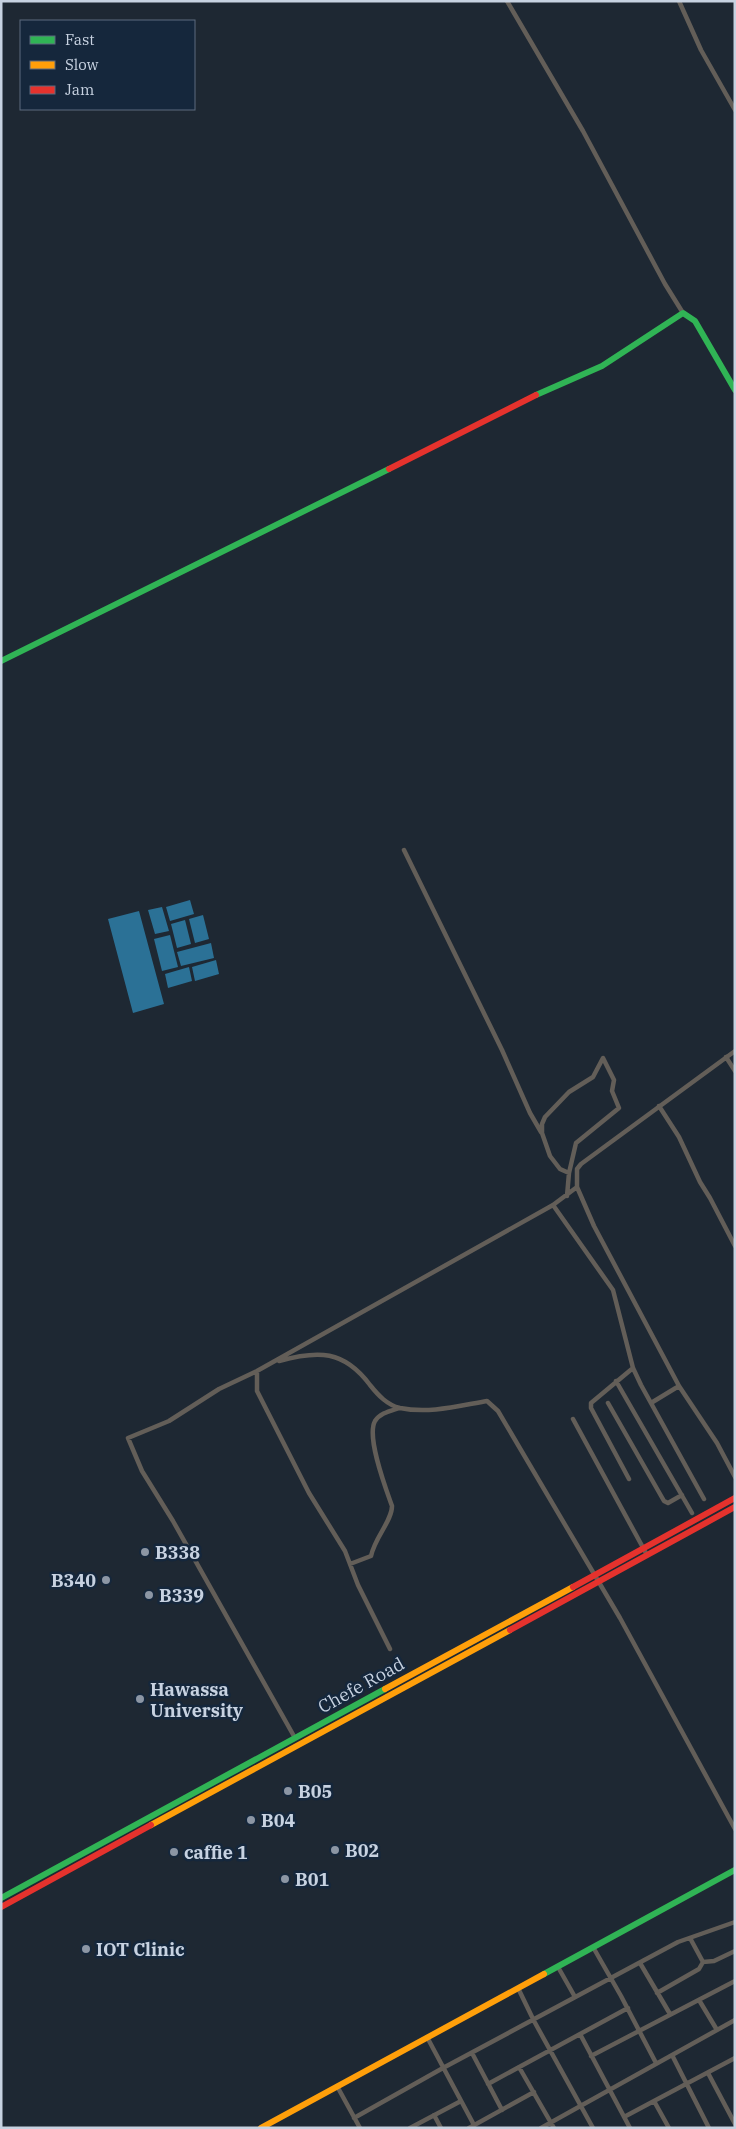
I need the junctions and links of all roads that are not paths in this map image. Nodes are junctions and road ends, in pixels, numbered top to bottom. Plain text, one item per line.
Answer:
1 (507, 1) edge
2 (679, 1) edge
3 (735, 110) edge
4 (683, 313) junction
5 (735, 390) edge
6 (1, 661) edge
7 (404, 850) dead end
8 (735, 1051) edge
9 (726, 1057) junction
10 (735, 1071) edge
11 (659, 1106) junction
12 (542, 1133) junction
13 (569, 1173) junction
14 (577, 1187) junction
15 (567, 1196) junction
16 (553, 1205) junction
17 (735, 1246) edge
18 (270, 1364) junction
19 (633, 1368) junction
20 (257, 1371) junction
21 (616, 1381) junction
22 (679, 1386) junction
23 (608, 1403) dead end
24 (651, 1403) junction
25 (399, 1408) junction
26 (573, 1419) dead end
27 (735, 1477) edge
28 (629, 1480) dead end
29 (682, 1496) junction
30 (735, 1498) edge
31 (704, 1499) dead end
32 (735, 1507) edge
33 (692, 1513) dead end
34 (643, 1548) junction
35 (647, 1555) junction
36 (350, 1564) junction
37 (593, 1575) junction
38 (598, 1582) junction
39 (390, 1649) dead end
40 (295, 1738) junction
41 (735, 1829) edge
42 (735, 1870) edge
43 (1, 1898) edge
44 (1, 1907) edge
45 (735, 1922) edge
46 (690, 1938) junction
47 (593, 1947) junction
48 (735, 1951) edge
49 (703, 1962) junction
50 (640, 1963) junction
51 (558, 1966) junction
52 (611, 1978) junction
53 (735, 1981) edge
54 (518, 1988) junction
55 (657, 1993) junction
56 (575, 1997) junction
57 (698, 2000) junction
58 (628, 2008) junction
59 (670, 2014) junction
60 (534, 2020) junction
61 (735, 2020) edge
62 (639, 2030) junction
63 (717, 2030) junction
64 (580, 2034) junction
65 (426, 2037) junction
66 (551, 2048) junction
67 (472, 2052) junction
68 (672, 2055) junction
69 (591, 2056) junction
70 (733, 2059) edge
71 (656, 2063) junction
72 (735, 2065) edge
73 (520, 2067) junction
74 (443, 2068) junction
75 (708, 2073) junction
76 (488, 2084) junction
77 (687, 2085) junction
78 (337, 2086) junction
79 (609, 2090) junction
80 (534, 2092) junction
81 (461, 2101) junction
82 (654, 2101) junction
83 (581, 2105) junction
84 (502, 2110) junction
85 (434, 2115) junction
86 (624, 2116) junction
87 (354, 2118) junction
88 (551, 2122) junction
89 (735, 2124) edge
90 (472, 2126) edge
91 (668, 2126) edge
92 (261, 2128) edge
93 (360, 2128) edge
94 (410, 2128) edge
95 (441, 2128) edge
96 (541, 2128) edge
97 (554, 2128) edge
98 (593, 2128) edge
99 (630, 2128) edge
100 (660, 2128) edge
101 (709, 2128) edge

1 - 4 street
2 - 3 street
4 - 5 street
4 - 6 street
7 - 12 street
8 - 9 street
9 - 10 street
9 - 11 street
11 - 14 street
11 - 17 street
12 - 13 street
12 - 13 street
13 - 15 street
14 - 15 street
14 - 22 street
15 - 16 street
16 - 18 street
16 - 19 street
18 - 20 street
18 - 25 street
19 - 21 street
19 - 24 street
20 - 36 street
20 - 40 street
21 - 28 street
21 - 29 street
22 - 24 street
22 - 27 street
23 - 29 street
24 - 31 street
25 - 36 street
25 - 37 street
26 - 34 street
29 - 33 street
30 - 34 street, Chefe Road
32 - 35 street, Chefe Road
34 - 35 street
34 - 37 street, Chefe Road
35 - 38 street, Chefe Road
36 - 39 street
37 - 38 street
37 - 40 street, Chefe Road
38 - 41 street
38 - 44 street, Chefe Road
40 - 43 street, Chefe Road
42 - 47 street
45 - 46 street
46 - 49 street
46 - 50 street
47 - 51 street
47 - 52 street
48 - 49 street
49 - 55 street
50 - 52 street
50 - 55 street
51 - 54 street
51 - 56 street
52 - 56 street
52 - 58 street
53 - 57 street
54 - 60 street
54 - 65 street
55 - 59 street
56 - 60 street
57 - 59 street
57 - 63 street
58 - 62 street
58 - 64 street
59 - 62 street
60 - 66 street
60 - 67 street
61 - 63 street
62 - 69 street
62 - 71 street
63 - 68 street
64 - 66 street
64 - 69 street
65 - 74 street
65 - 78 street
66 - 73 street
66 - 83 street
67 - 74 street
67 - 76 street
68 - 71 street
68 - 77 street
69 - 79 street
70 - 72 street
70 - 75 street
71 - 79 street
73 - 76 street
73 - 80 street
74 - 81 street
74 - 87 street
75 - 77 street
75 - 89 street
76 - 84 street
77 - 82 street
77 - 101 street
78 - 87 street
78 - 92 street
79 - 83 street
79 - 86 street
80 - 84 street
80 - 88 street
81 - 85 street
81 - 90 street
82 - 86 street
82 - 91 street
83 - 88 street
83 - 98 street
84 - 90 street
85 - 94 street
85 - 95 street
86 - 99 street
87 - 93 street
88 - 96 street
88 - 97 street
91 - 100 street

